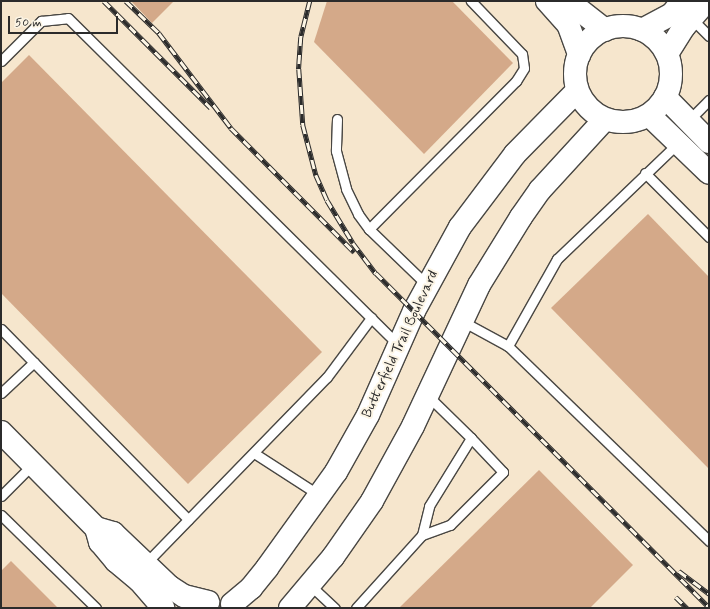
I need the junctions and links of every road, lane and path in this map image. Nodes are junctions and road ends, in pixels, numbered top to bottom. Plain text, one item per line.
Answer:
1 (471, 1) edge
2 (547, 1) edge
3 (568, 1) edge
4 (707, 1) edge
5 (687, 10) edge
6 (605, 30) junction
7 (642, 30) junction
8 (709, 36) edge
9 (667, 54) junction
10 (578, 55) junction
11 (1, 60) edge
12 (577, 91) junction
13 (665, 97) junction
14 (709, 100) edge
15 (649, 115) junction
16 (337, 119) dead end
17 (605, 119) junction
18 (688, 121) junction
19 (709, 142) edge
20 (678, 143) junction
21 (645, 173) junction
22 (709, 173) edge
23 (369, 229) junction
24 (709, 237) edge
25 (428, 285) junction
26 (371, 318) junction
27 (462, 321) junction
28 (1, 328) edge
29 (399, 345) junction
30 (508, 346) junction
31 (34, 362) junction
32 (1, 393) edge
33 (427, 395) junction
34 (1, 432) edge
35 (471, 438) junction
36 (254, 454) junction
37 (33, 464) junction
38 (319, 495) junction
39 (1, 496) edge
40 (1, 515) edge
41 (188, 519) junction
42 (96, 528) junction
43 (422, 535) junction
44 (709, 541) edge
45 (145, 564) junction
46 (310, 585) junction
47 (201, 605) edge
48 (234, 606) edge
49 (96, 608) edge
50 (163, 608) edge
51 (290, 608) edge
52 (335, 608) edge
53 (356, 608) edge

1 - 23 lane
2 - 10 street
3 - 6 street
4 - 5 street
5 - 7 street
5 - 8 lane
5 - 9 street
6 - 7 street
6 - 10 street
7 - 9 street
9 - 13 street
10 - 12 street
11 - 26 lane
12 - 17 street
12 - 25 street, Butterfield Trail Boulevard
13 - 15 street
13 - 18 street
14 - 18 lane
15 - 17 street
15 - 20 street
16 - 23 lane
17 - 27 street
18 - 19 street
20 - 21 lane
20 - 22 street
21 - 24 lane
21 - 30 lane
23 - 25 lane
25 - 29 street, Butterfield Trail Boulevard
26 - 29 lane
26 - 36 lane
27 - 30 lane
27 - 33 street
28 - 31 lane
29 - 38 street, Butterfield Trail Boulevard
30 - 44 lane
31 - 32 lane
31 - 41 lane
33 - 35 lane
33 - 46 street
34 - 37 street
35 - 43 lane
35 - 43 lane
36 - 38 lane
36 - 41 lane
37 - 39 lane
37 - 42 street
38 - 48 street, Butterfield Trail Boulevard
40 - 49 lane
41 - 45 lane
42 - 45 street
42 - 50 street
43 - 53 lane
45 - 47 street
46 - 51 street
46 - 52 lane
47 - 48 street

